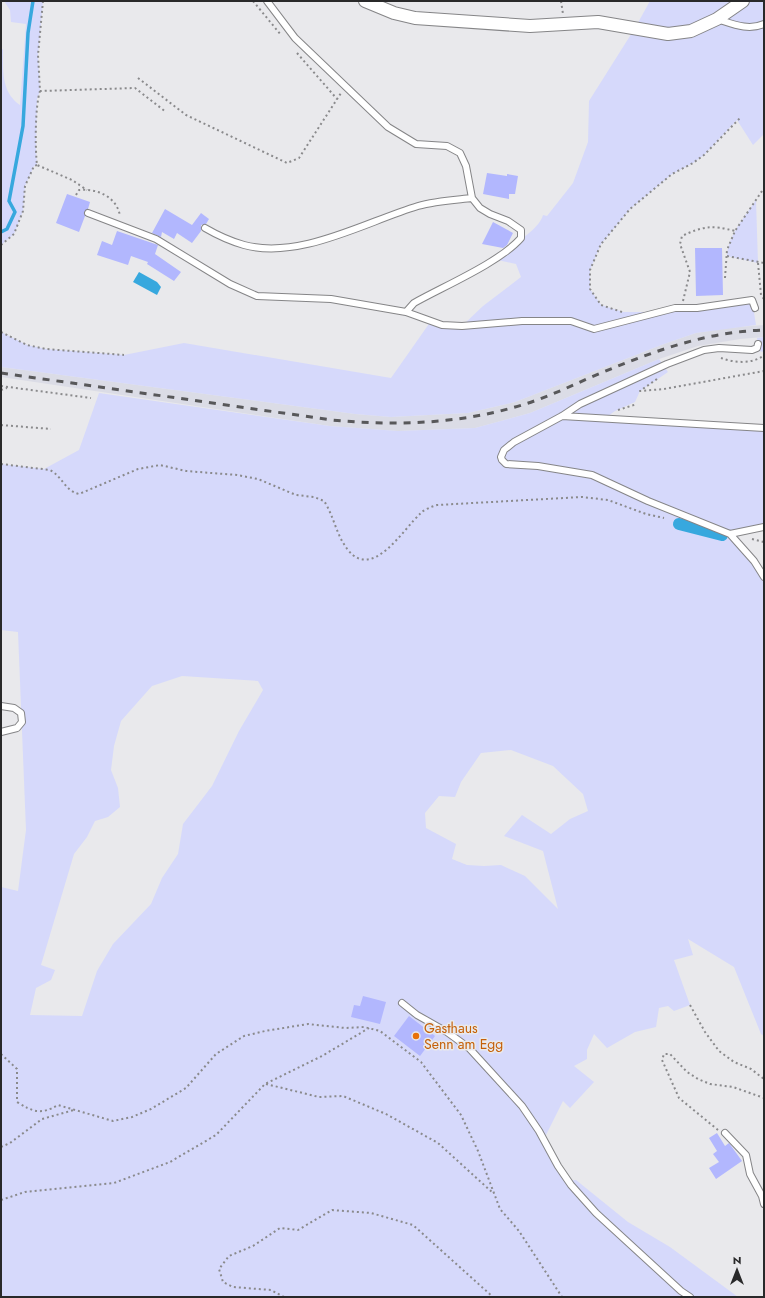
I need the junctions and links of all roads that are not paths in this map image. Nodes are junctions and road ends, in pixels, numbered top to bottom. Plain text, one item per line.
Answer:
1 (267, 1) edge
2 (365, 1) edge
3 (743, 1) edge
4 (717, 19) junction
5 (764, 24) edge
6 (472, 198) junction
7 (88, 213) dead end
8 (204, 228) dead end
9 (755, 308) dead end
10 (406, 312) junction
11 (758, 344) dead end
12 (562, 416) junction
13 (764, 428) edge
14 (764, 527) edge
15 (730, 534) junction
16 (764, 577) edge
17 (1, 706) edge
18 (1, 732) edge
19 (402, 1003) dead end
20 (725, 1133) road end
21 (764, 1204) edge
22 (690, 1297) edge

1 - 6 lane
2 - 4 street
3 - 4 street
4 - 5 lane
6 - 8 lane
6 - 10 lane
7 - 10 lane
9 - 10 lane
11 - 12 lane
12 - 13 lane
12 - 15 lane
14 - 15 lane
15 - 16 lane
17 - 18 lane
19 - 22 lane
20 - 21 lane

